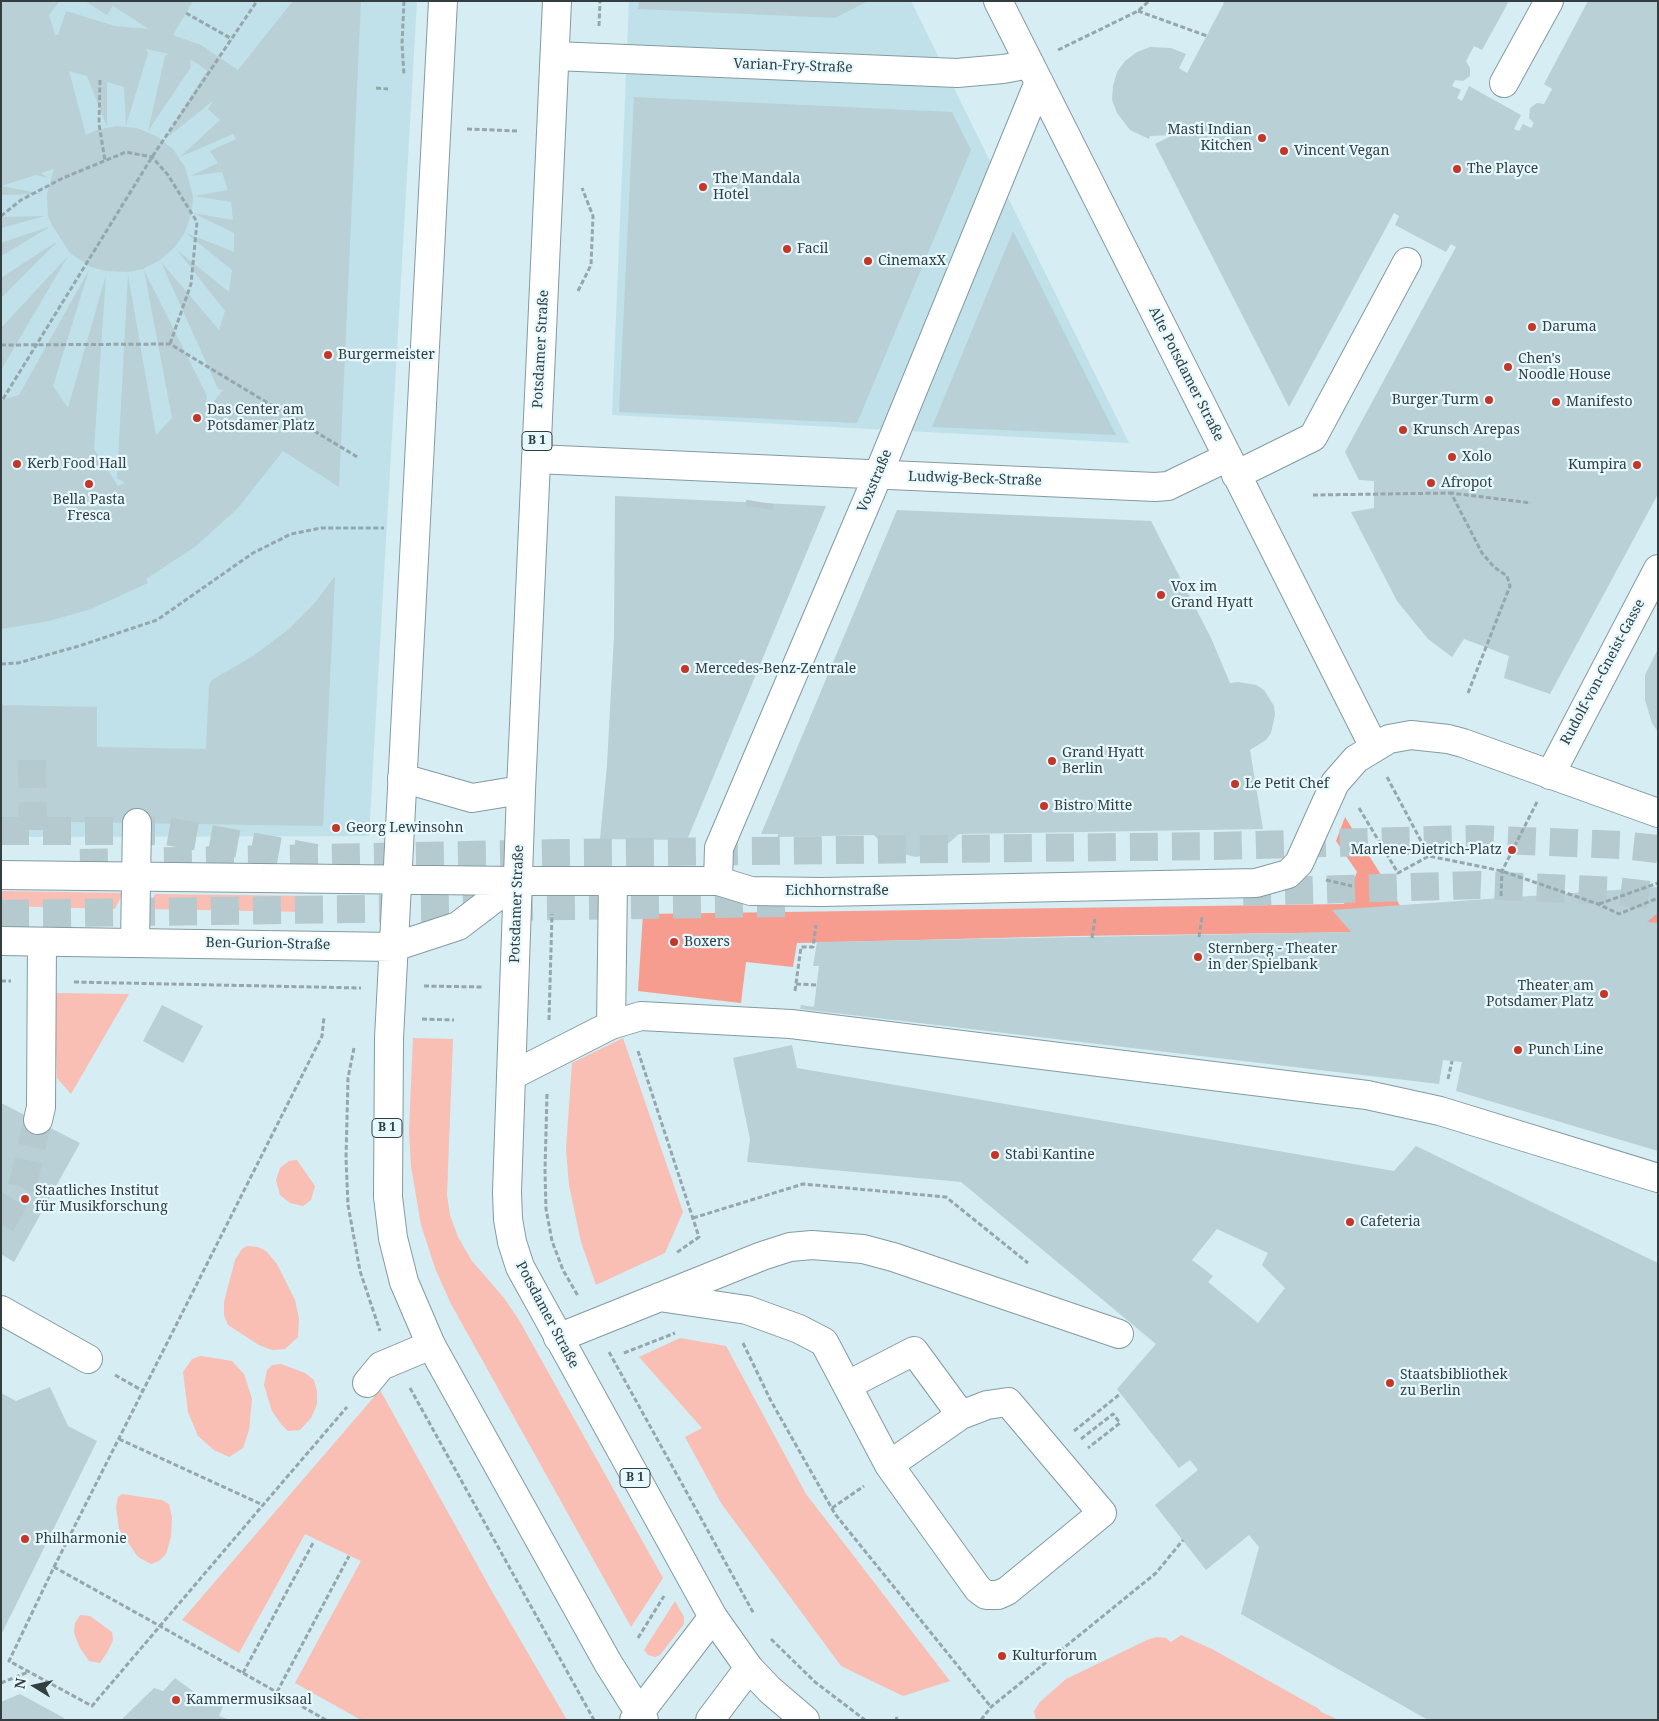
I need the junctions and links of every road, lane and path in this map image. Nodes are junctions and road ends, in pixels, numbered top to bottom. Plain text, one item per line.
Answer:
1 (257, 1) edge
2 (404, 1) edge
3 (443, 1) edge
4 (557, 1) edge
5 (998, 1) edge
6 (1149, 1) edge
7 (1549, 1) edge
8 (1138, 11) junction
9 (186, 13) dead end
10 (1207, 36) dead end
11 (232, 39) junction
12 (555, 56) junction
13 (1035, 73) junction
14 (404, 76) dead end
15 (100, 80) dead end
16 (1504, 83) dead end
17 (376, 88) dead end
18 (388, 89) dead end
19 (461, 128) dead end
20 (527, 131) dead end
21 (152, 157) junction
22 (105, 161) junction
23 (582, 186) dead end
24 (1, 216) edge
25 (1407, 262) dead end
26 (577, 300) dead end
27 (170, 344) junction
28 (1, 345) edge
29 (36, 345) junction
30 (3, 399) dead end
31 (359, 458) dead end
32 (536, 460) junction
33 (1232, 466) junction
34 (878, 475) junction
35 (1451, 493) junction
36 (1313, 494) dead end
37 (1531, 503) dead end
38 (384, 528) dead end
39 (1658, 569) edge
40 (1, 664) edge
41 (1468, 693) dead end
42 (1374, 747) junction
43 (1550, 775) junction
44 (402, 778) junction
45 (521, 790) junction
46 (1394, 791) dead end
47 (1538, 801) dead end
48 (1360, 809) dead end
49 (1658, 813) edge
50 (138, 823) dead end
51 (1429, 856) junction
52 (1502, 871) junction
53 (1, 875) edge
54 (136, 877) junction
55 (1323, 879) dead end
56 (397, 881) junction
57 (517, 881) junction
58 (718, 881) junction
59 (553, 882) junction
60 (613, 882) junction
61 (1658, 883) edge
62 (1352, 886) dead end
63 (1501, 896) dead end
64 (1658, 898) edge
65 (1598, 904) junction
66 (1202, 912) dead end
67 (1096, 914) dead end
68 (1199, 937) dead end
69 (1092, 938) dead end
70 (1, 941) edge
71 (42, 942) junction
72 (135, 943) junction
73 (814, 945) dead end
74 (394, 947) junction
75 (1, 981) edge
76 (42, 982) junction
77 (796, 984) junction
78 (817, 985) dead end
79 (301, 986) dead end
80 (324, 1017) dead end
81 (414, 1019) dead end
82 (454, 1020) dead end
83 (620, 1022) junction
84 (791, 1024) junction
85 (548, 1056) junction
86 (511, 1076) junction
87 (38, 1120) tunnel mouth
88 (1658, 1178) edge
89 (693, 1218) junction
90 (673, 1256) dead end
91 (1028, 1263) dead end
92 (659, 1297) junction
93 (1, 1310) edge
94 (594, 1324) junction
95 (682, 1330) dead end
96 (1119, 1334) dead end
97 (558, 1338) junction
98 (742, 1341) dead end
99 (431, 1345) junction
100 (624, 1353) dead end
101 (88, 1360) dead end
102 (367, 1383) joint
103 (848, 1385) junction
104 (1120, 1394) dead end
105 (961, 1415) junction
106 (1073, 1432) dead end
107 (1090, 1433) dead end
108 (119, 1439) junction
109 (1086, 1450) dead end
110 (889, 1465) junction
111 (263, 1505) junction
112 (832, 1508) junction
113 (1183, 1540) dead end
114 (313, 1543) dead end
115 (349, 1556) dead end
116 (54, 1567) junction
117 (669, 1589) dead end
118 (713, 1617) junction
119 (759, 1621) dead end
120 (160, 1626) junction
121 (769, 1637) dead end
122 (638, 1638) dead end
123 (749, 1668) junction
124 (28, 1672) junction
125 (243, 1673) junction
126 (1, 1684) edge
127 (277, 1692) junction
128 (991, 1707) junction
129 (639, 1718) edge
130 (326, 1720) edge
131 (710, 1720) edge
132 (805, 1720) edge
133 (865, 1720) edge
134 (981, 1720) edge

1 - 11 path
2 - 14 path
3 - 44 street, B 1
4 - 12 street, Potsdamer Straße / B 1
5 - 13 street, Alte Potsdamer Straße
6 - 8 path
7 - 16 street
8 - 10 path
8 - 13 path
9 - 11 path
11 - 21 path
12 - 13 street, Varian-Fry-Straße
12 - 32 street, Potsdamer Straße / B 1
13 - 33 street, Alte Potsdamer Straße
13 - 34 street, Voxstraße
15 - 22 path
17 - 18 path
19 - 20 path
21 - 22 path
21 - 27 path
21 - 29 path
22 - 24 path
23 - 26 path
25 - 33 street, Ludwig-Beck-Straße
27 - 29 path
27 - 31 path
28 - 29 path
29 - 30 path
32 - 34 street, Ludwig-Beck-Straße
32 - 45 street, Potsdamer Straße / B 1
33 - 34 street, Ludwig-Beck-Straße
33 - 42 street, Alte Potsdamer Straße
34 - 58 street, Voxstraße
35 - 36 path
35 - 37 path
35 - 41 path
38 - 40 path
39 - 43 street, Rudolf-von-Gneist-Gasse
42 - 43 street
42 - 58 street, Eichhornstraße
43 - 49 street
44 - 45 street
44 - 56 street, B 1
45 - 57 street, Potsdamer Straße / B 1
46 - 51 path
47 - 52 path
48 - 51 path
50 - 54 street
51 - 52 path
52 - 63 path
52 - 65 path
53 - 54 street
54 - 56 street
54 - 72 street
55 - 62 path
56 - 57 street, Eichhornstraße
56 - 74 street, B 1
57 - 59 street, Eichhornstraße
57 - 74 street, Ben-Gurion-Straße
57 - 86 street, Potsdamer Straße / B 1
58 - 60 street, Eichhornstraße
59 - 60 street, Eichhornstraße
59 - 85 path
60 - 83 street
61 - 65 path
64 - 65 path
66 - 68 path
67 - 69 path
70 - 71 street, Ben-Gurion-Straße
71 - 72 street, Ben-Gurion-Straße
71 - 76 street
72 - 74 street, Ben-Gurion-Straße
73 - 77 path
74 - 99 street, B 1
75 - 76 path
76 - 79 path
76 - 87 street
77 - 78 path
77 - 84 path
80 - 108 path
81 - 82 path
83 - 84 street
83 - 85 street
83 - 89 path
84 - 88 street
85 - 86 street
85 - 94 path
86 - 97 street, Potsdamer Straße / B 1
89 - 90 path
89 - 91 path
92 - 94 street
92 - 96 street
92 - 103 street
93 - 101 street
94 - 97 street
94 - 119 path
95 - 100 path
97 - 118 street, Potsdamer Straße / B 1
98 - 112 path
99 - 102 street
99 - 129 street, B 1
102 - 111 path
103 - 105 street
103 - 110 street
104 - 106 path
105 - 110 street
105 - 110 street
107 - 109 path
108 - 111 path
108 - 116 path
110 - 112 path
111 - 120 path
112 - 128 path
113 - 128 path
114 - 125 path
115 - 127 path
116 - 120 path
116 - 124 path
117 - 122 path
118 - 123 street, Potsdamer Straße / B 1
118 - 129 street
120 - 124 path
120 - 125 path
121 - 133 path
123 - 131 street
123 - 132 street, Potsdamer Straße / B 1
124 - 126 path
125 - 127 path
127 - 130 path
128 - 134 path

